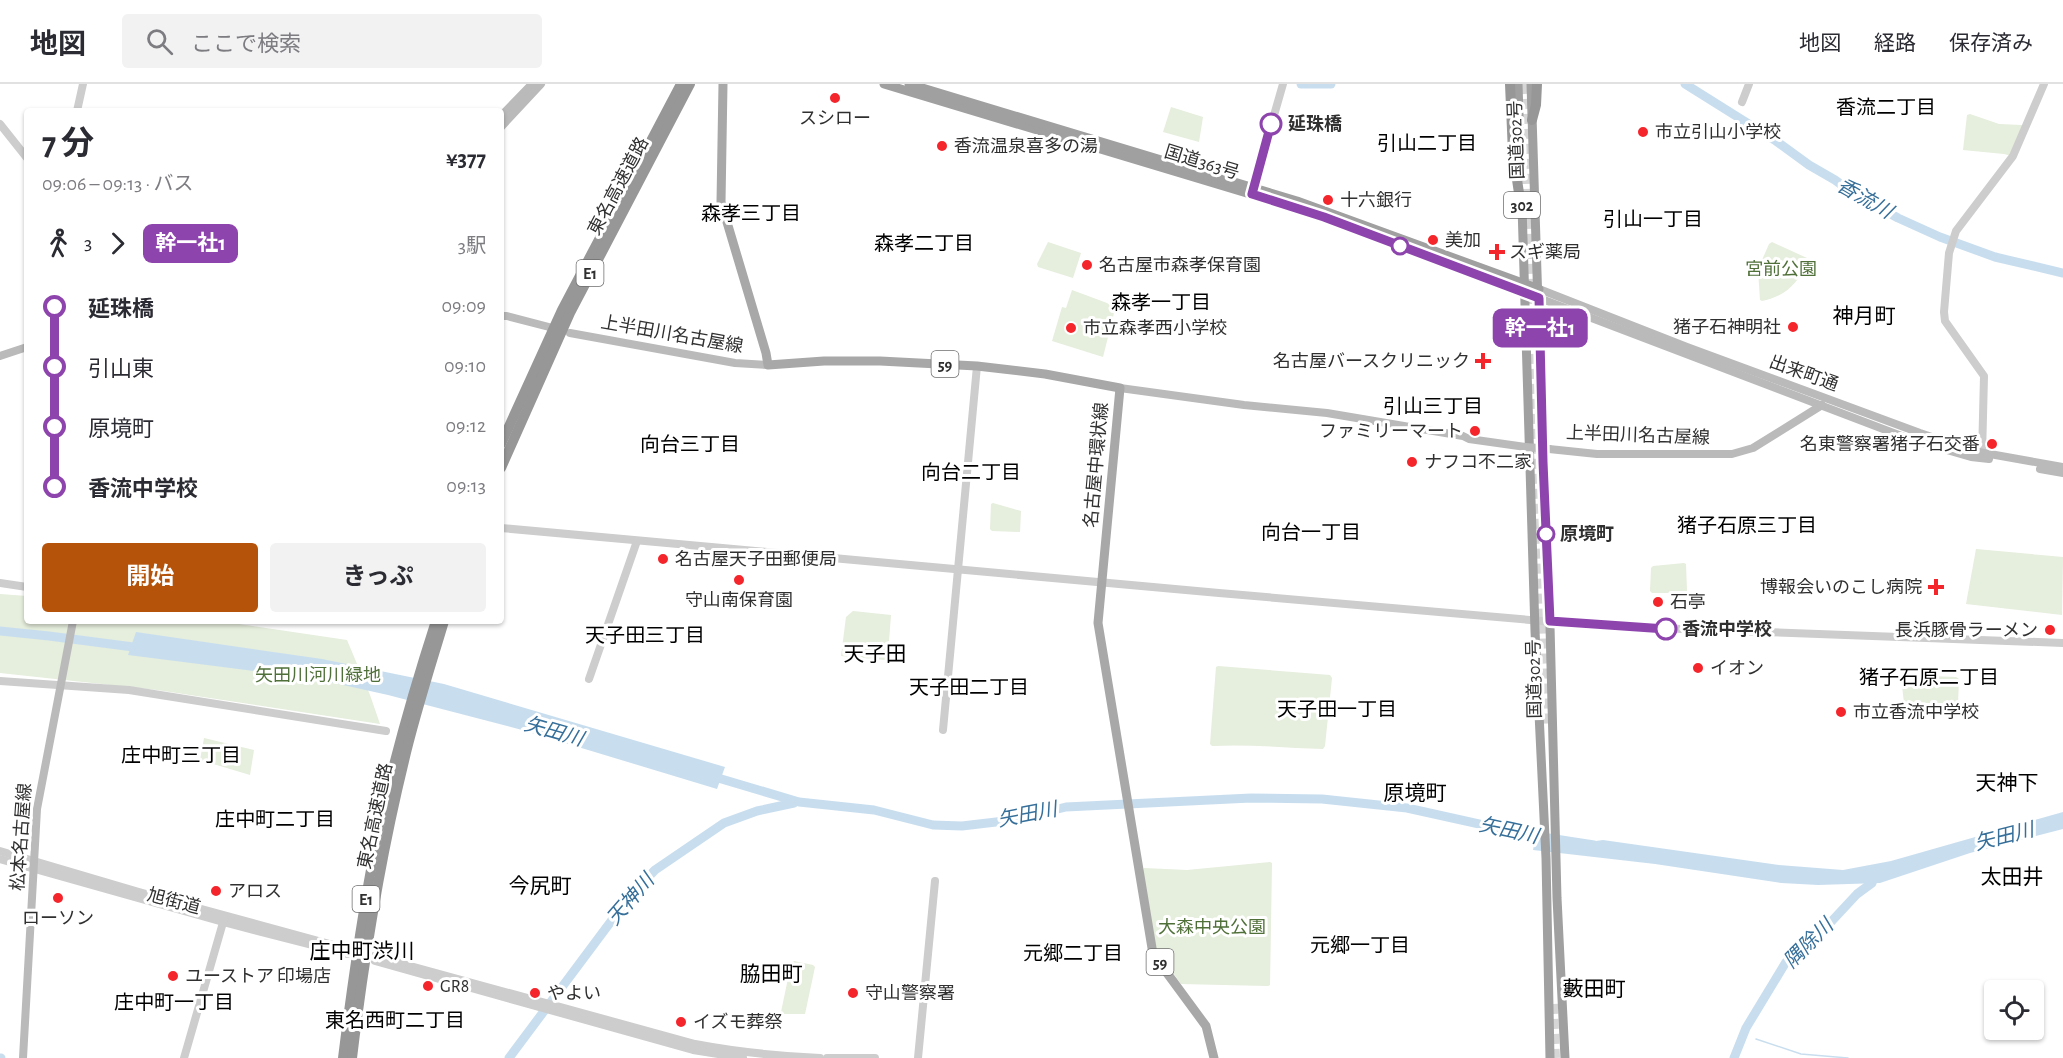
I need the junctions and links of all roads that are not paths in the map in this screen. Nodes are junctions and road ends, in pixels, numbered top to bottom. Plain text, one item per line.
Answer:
1 (83, 84) edge
2 (532, 84) edge
3 (541, 84) edge
4 (681, 84) edge
5 (690, 84) edge
6 (723, 84) edge
7 (884, 84) edge
8 (909, 84) edge
9 (1283, 84) edge
10 (1509, 84) edge
11 (1518, 84) edge
12 (1531, 84) edge
13 (1537, 84) edge
14 (1749, 84) edge
15 (2044, 84) edge
16 (1742, 102) dead end
17 (78, 108) edge
18 (504, 113) edge
19 (504, 123) edge
20 (0, 124) edge
21 (1516, 124) junction
22 (1533, 126) junction
23 (24, 154) edge
24 (1253, 191) junction
25 (1522, 213) joint
26 (1524, 289) junction
27 (1539, 294) junction
28 (504, 316) edge
29 (549, 327) dead end
30 (570, 333) dead end
31 (24, 345) edge
32 (0, 354) edge
33 (768, 365) junction
34 (977, 366) junction
35 (1120, 388) junction
36 (1822, 405) junction
37 (504, 437) edge
38 (1982, 455) junction
39 (504, 461) edge
40 (2063, 467) edge
41 (2063, 473) edge
42 (504, 528) edge
43 (637, 541) junction
44 (958, 570) junction
45 (1101, 581) junction
46 (0, 583) edge
47 (24, 587) edge
48 (1535, 620) junction
49 (1550, 621) junction
50 (72, 624) edge
51 (435, 624) edge
52 (443, 624) edge
53 (2063, 643) edge
54 (433, 645) junction
55 (589, 679) dead end
56 (0, 681) edge
57 (60, 686) junction
58 (943, 730) dead end
59 (386, 731) dead end
60 (404, 742) junction
61 (0, 851) edge
62 (0, 859) edge
63 (35, 865) junction
64 (935, 881) dead end
65 (225, 918) junction
66 (348, 951) dead end
67 (374, 959) dead end
68 (554, 1008) junction
69 (23, 1057) edge
70 (184, 1058) edge
71 (343, 1058) edge
72 (352, 1058) edge
73 (743, 1058) edge
74 (820, 1058) edge
75 (827, 1058) edge
76 (857, 1058) edge
77 (874, 1058) edge
78 (918, 1058) edge
79 (1214, 1058) edge
80 (1550, 1058) edge
81 (1565, 1058) edge

1 - 17 street
2 - 18 main road
3 - 19 main road
4 - 37 highway, 東名高速道路 / E1
5 - 39 highway, 東名高速道路 / E1
6 - 33 main road
7 - 24 highway, 国道363号
8 - 24 highway, 国道363号
9 - 24 street
10 - 21 highway
11 - 21 highway, 国道302号
12 - 22 highway, 国道302号 / 302
13 - 22 highway
14 - 16 street
15 - 38 street
20 - 23 street
21 - 25 highway
22 - 27 highway, 国道302号 / 302
24 - 26 highway, 国道363号
25 - 26 highway, 国道302号 / 302
26 - 27 highway, 国道363号
26 - 48 highway, 国道302号 / 302
27 - 36 main road, 出来町通
27 - 38 main road, 出来町通
27 - 49 highway, 国道302号 / 302
28 - 29 main road
30 - 33 main road, 上半田川名古屋線
31 - 32 main road
33 - 34 main road, 名古屋中環状線 / 59
34 - 35 main road, 名古屋中環状線 / 59
34 - 44 street
35 - 36 main road, 上半田川名古屋線, bridge
35 - 45 main road, 名古屋中環状線 / 59
36 - 38 main road, 出来町通
38 - 40 main road, 出来町通
38 - 41 main road, 出来町通
42 - 43 street
43 - 44 street
43 - 55 street
44 - 45 street
44 - 58 street
45 - 48 street
45 - 79 main road, 名古屋中環状線 / 59
46 - 47 street
48 - 49 street
48 - 80 highway, 国道302号 / 302
49 - 53 street
49 - 81 highway, 国道302号 / 302
50 - 57 main road, 松本名古屋線
51 - 54 highway, 東名高速道路 / E1
52 - 54 highway, 東名高速道路 / E1
54 - 60 highway, 東名高速道路 / E1
56 - 57 street
57 - 59 street
57 - 63 main road, 松本名古屋線
60 - 71 highway, 東名高速道路 / E1
60 - 72 highway, 東名高速道路 / E1
61 - 63 street, 旭街道
62 - 63 street, 旭街道
63 - 65 street, 旭街道
63 - 69 main road, 松本名古屋線
64 - 78 street
65 - 66 street, 旭街道
65 - 70 street
67 - 68 street
68 - 73 street
68 - 74 street
75 - 76 street
76 - 77 street

